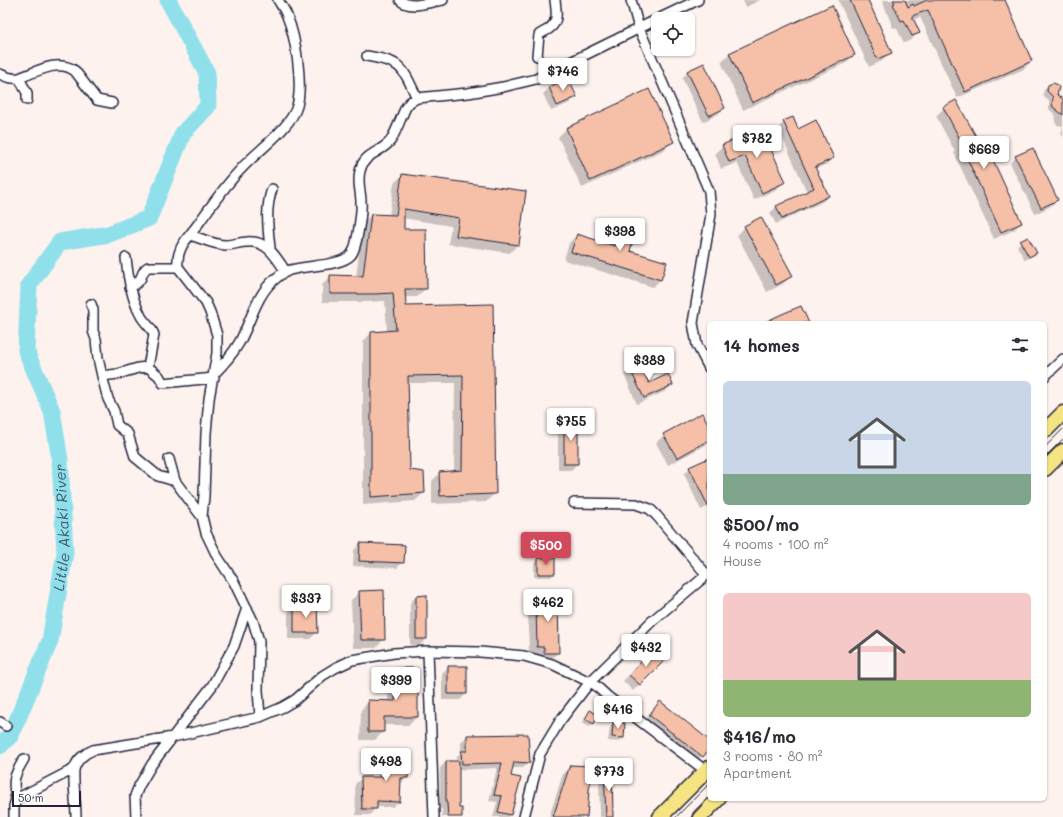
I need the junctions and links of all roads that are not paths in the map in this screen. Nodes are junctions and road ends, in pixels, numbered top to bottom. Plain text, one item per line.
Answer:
1 (278, 0) edge
2 (400, 0) edge
3 (443, 0) edge
4 (555, 0) edge
5 (630, 0) edge
6 (698, 0) edge
7 (673, 12) edge
8 (651, 22) edge
9 (639, 28) junction
10 (367, 56) dead end
11 (537, 56) dead end
12 (0, 74) edge
13 (19, 78) junction
14 (417, 98) junction
15 (27, 100) dead end
16 (112, 103) dead end
17 (272, 189) dead end
18 (190, 235) junction
19 (270, 248) junction
20 (126, 258) dead end
21 (178, 267) junction
22 (286, 272) junction
23 (130, 287) junction
24 (91, 304) dead end
25 (1063, 359) edge
26 (707, 364) edge
27 (148, 367) junction
28 (1047, 374) edge
29 (102, 376) junction
30 (214, 376) junction
31 (1063, 413) edge
32 (1047, 429) edge
33 (1063, 451) edge
34 (169, 459) dead end
35 (1047, 468) edge
36 (175, 481) junction
37 (574, 502) dead end
38 (202, 517) junction
39 (707, 573) edge
40 (707, 575) edge
41 (247, 608) junction
42 (428, 651) junction
43 (590, 682) junction
44 (260, 717) junction
45 (174, 737) junction
46 (24, 759) dead end
47 (74, 769) junction
48 (707, 769) edge
49 (707, 771) edge
50 (16, 799) junction
51 (716, 801) edge
52 (14, 817) edge
53 (76, 817) edge
54 (136, 817) edge
55 (434, 817) edge
56 (524, 817) edge
57 (660, 817) edge
58 (700, 817) edge

1 - 18 street
2 - 3 street
4 - 11 street
5 - 9 street
6 - 7 street
8 - 9 street
9 - 14 street
9 - 26 street
10 - 14 street
12 - 13 street
13 - 15 street
13 - 16 street
14 - 22 street
17 - 19 street
18 - 19 street
18 - 21 street
19 - 22 street
20 - 23 street
21 - 23 street
21 - 30 street
22 - 30 street
23 - 27 street
24 - 29 street
25 - 28 street
27 - 29 street
27 - 30 street
29 - 36 street
30 - 38 street
31 - 32 main road
33 - 35 main road
34 - 36 street
36 - 38 street
37 - 39 street
38 - 41 street
40 - 43 street
41 - 44 street
41 - 45 street
42 - 43 street
42 - 44 street
42 - 55 street
43 - 48 street
43 - 56 street
44 - 45 street
45 - 47 street
45 - 54 street
46 - 50 street
47 - 50 street
47 - 53 street
49 - 57 main road
50 - 52 street
51 - 58 main road

